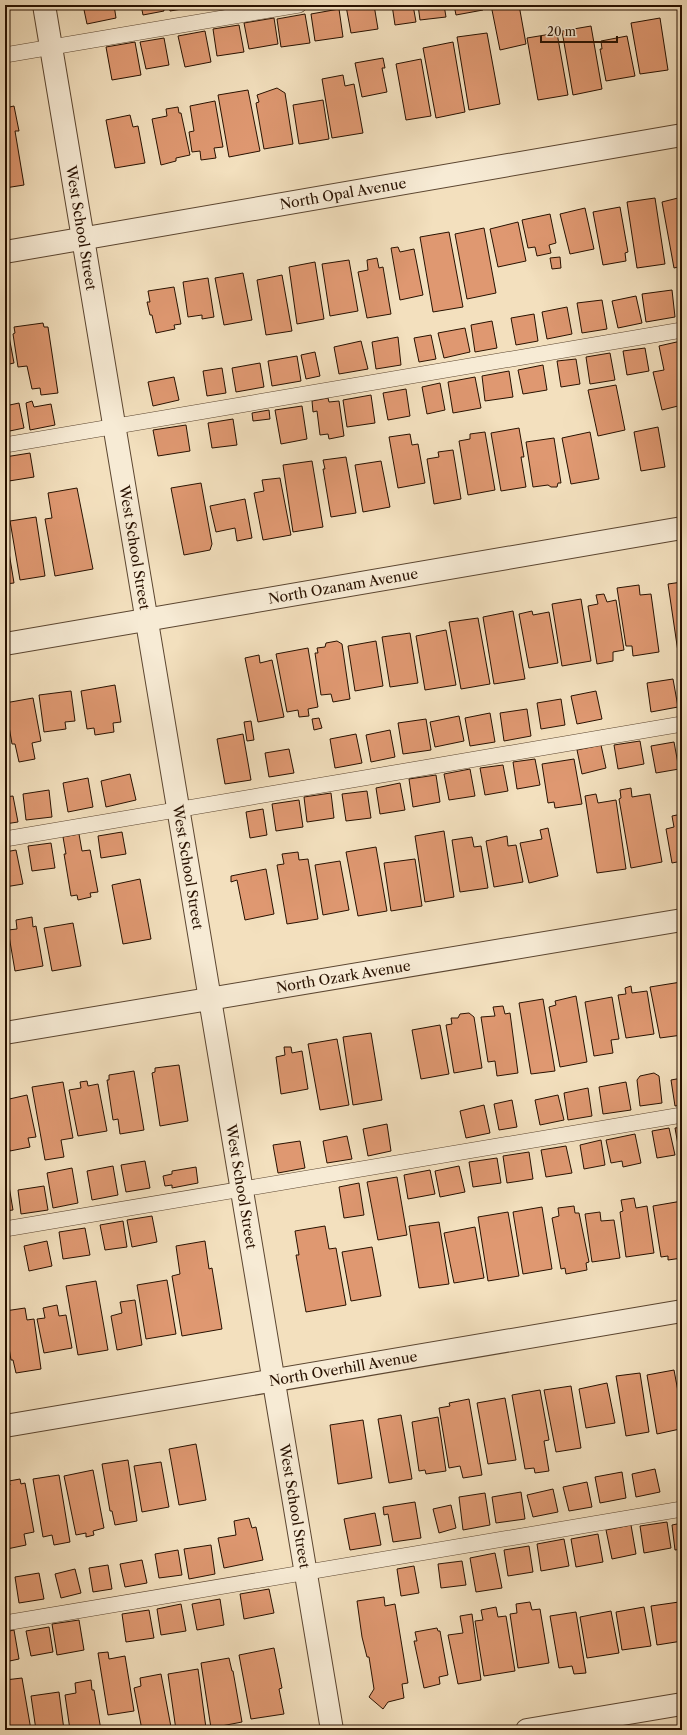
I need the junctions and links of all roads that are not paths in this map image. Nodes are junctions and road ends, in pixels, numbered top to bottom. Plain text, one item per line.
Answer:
1 (44, 5) edge
2 (299, 5) edge
3 (51, 47) junction
4 (5, 55) edge
5 (682, 136) edge
6 (83, 239) junction
7 (5, 252) edge
8 (682, 330) edge
9 (114, 426) junction
10 (5, 445) edge
11 (682, 528) edge
12 (147, 620) junction
13 (5, 644) edge
14 (682, 724) edge
15 (178, 810) junction
16 (5, 839) edge
17 (682, 920) edge
18 (210, 999) junction
19 (5, 1034) edge
20 (682, 1115) edge
21 (241, 1189) junction
22 (5, 1229) edge
23 (682, 1311) edge
24 (273, 1380) junction
25 (5, 1426) edge
26 (682, 1509) edge
27 (306, 1572) junction
28 (5, 1623) edge
29 (682, 1704) edge
30 (332, 1730) edge
31 (527, 1730) edge

1 - 3 street, West School Street
2 - 3 lane
3 - 4 lane
3 - 6 street, West School Street
5 - 6 street, North Opal Avenue
6 - 7 street, North Opal Avenue
6 - 9 street, West School Street
8 - 9 lane
9 - 10 lane
9 - 12 street, West School Street
11 - 12 street, North Ozanam Avenue
12 - 13 street, North Ozanam Avenue
12 - 15 street, West School Street
14 - 15 lane
15 - 16 lane
15 - 18 street, West School Street
17 - 18 street, North Ozark Avenue
18 - 19 street, North Ozark Avenue
18 - 21 street, West School Street
20 - 21 lane
21 - 22 lane
21 - 24 street, West School Street
23 - 24 street, North Overhill Avenue
24 - 25 street, North Overhill Avenue
24 - 27 street, West School Street
26 - 27 lane
27 - 28 lane
27 - 30 street, West School Street
29 - 31 street

